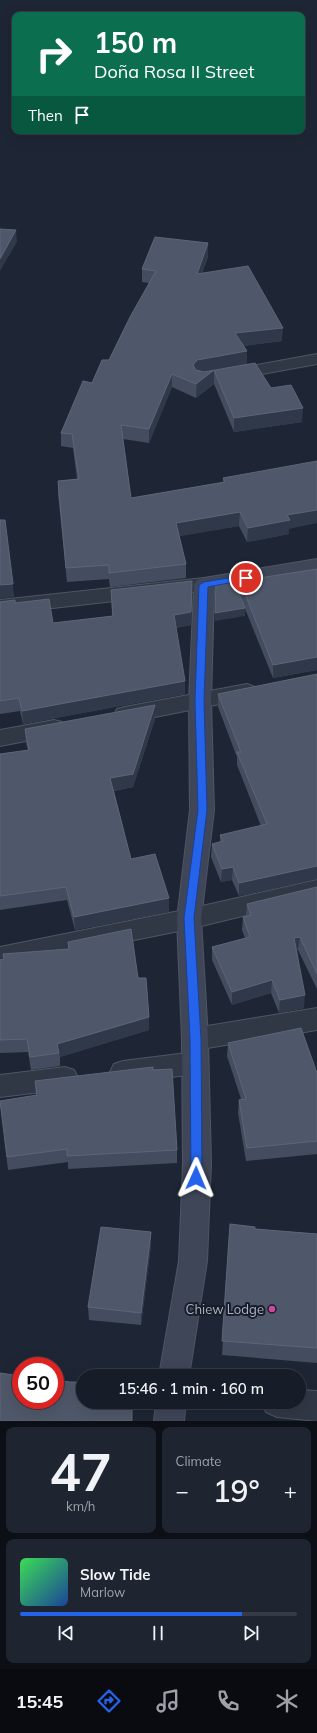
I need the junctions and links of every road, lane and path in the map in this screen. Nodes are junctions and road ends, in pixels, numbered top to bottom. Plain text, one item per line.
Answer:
1 (317, 359) edge
2 (211, 378) edge
3 (317, 566) edge
4 (204, 585) junction
5 (0, 607) edge
6 (270, 688) edge
7 (200, 701) junction
8 (108, 718) edge
9 (77, 724) edge
10 (0, 738) edge
11 (317, 889) edge
12 (189, 918) junction
13 (0, 957) edge
14 (317, 1019) edge
15 (195, 1051) junction
16 (0, 1086) edge
17 (175, 1369) edge
18 (306, 1405) edge
19 (317, 1406) edge
20 (170, 1409) edge
21 (169, 1421) edge

1 - 2 street
3 - 4 main road
4 - 5 street
4 - 7 main road
6 - 7 street
7 - 8 street
7 - 12 main road
9 - 10 street
11 - 12 street
12 - 13 street
12 - 15 main road
14 - 15 street
15 - 16 street
15 - 17 main road
18 - 19 street
20 - 21 main road

